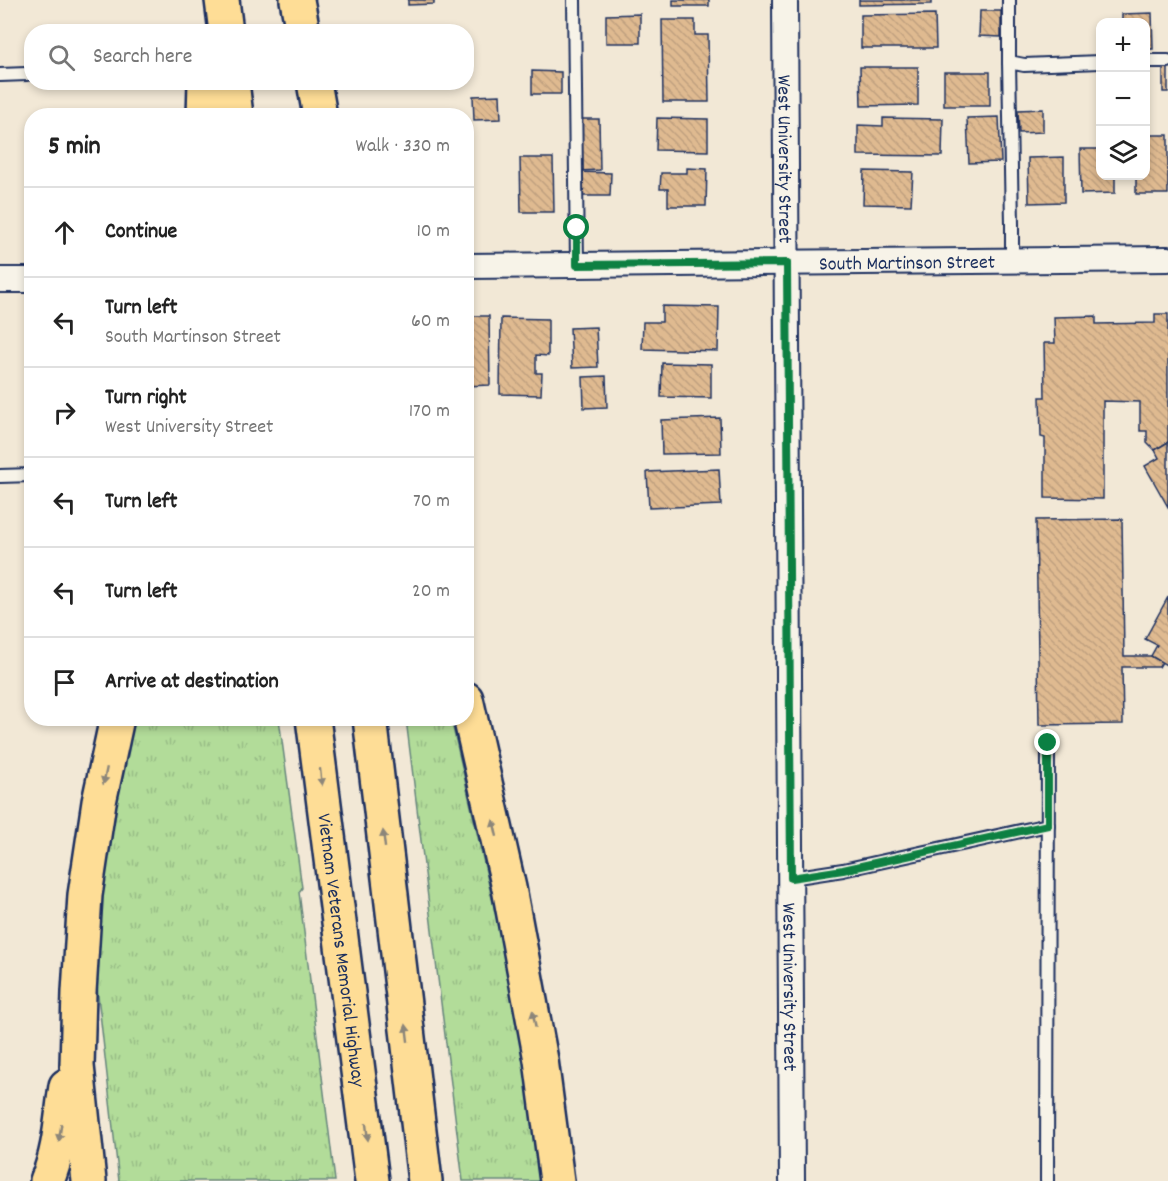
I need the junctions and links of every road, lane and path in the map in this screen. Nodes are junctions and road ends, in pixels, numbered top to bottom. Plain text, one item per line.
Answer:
1 (203, 0) edge
2 (222, 0) edge
3 (285, 0) edge
4 (297, 0) edge
5 (574, 0) edge
6 (785, 0) edge
7 (1009, 0) edge
8 (204, 24) edge
9 (225, 24) edge
10 (288, 24) edge
11 (302, 24) edge
12 (1150, 61) edge
13 (1168, 61) edge
14 (1009, 62) junction
15 (1096, 62) edge
16 (24, 74) edge
17 (0, 75) edge
18 (205, 90) edge
19 (233, 90) edge
20 (296, 90) edge
21 (315, 90) edge
22 (204, 108) edge
23 (235, 108) edge
24 (298, 108) edge
25 (319, 108) edge
26 (1168, 259) edge
27 (1012, 262) junction
28 (787, 263) junction
29 (577, 265) junction
30 (474, 266) edge
31 (0, 280) edge
32 (24, 280) edge
33 (0, 476) edge
34 (24, 476) edge
35 (115, 726) edge
36 (314, 726) edge
37 (371, 726) edge
38 (472, 726) edge
39 (1048, 743) dead end
40 (1048, 825) junction
41 (791, 878) junction
42 (79, 992) junction
43 (541, 1060) junction
44 (47, 1181) edge
45 (89, 1181) edge
46 (372, 1181) edge
47 (425, 1181) edge
48 (557, 1181) edge
49 (574, 1181) edge
50 (792, 1181) edge
51 (1047, 1181) edge

1 - 8 highway
2 - 9 highway
3 - 10 highway
4 - 11 highway
5 - 29 lane
6 - 28 street, West University Street
7 - 14 lane
12 - 13 lane
14 - 15 lane
14 - 27 lane
16 - 17 lane
18 - 22 highway
19 - 23 highway
20 - 24 highway
21 - 25 highway
26 - 27 street, South Martinson Street
27 - 28 street, South Martinson Street
28 - 29 street, South Martinson Street
28 - 41 street, West University Street
29 - 30 street, South Martinson Street
31 - 32 street
33 - 34 lane
35 -> 42 highway
36 -> 46 highway, Vietnam Veterans Memorial Highway
47 -> 37 highway
43 -> 38 highway
39 - 40 lane
40 - 41 lane
40 - 51 lane
41 - 50 street, West University Street
42 -> 44 highway
42 - 45 highway
43 - 48 highway
43 - 49 highway

